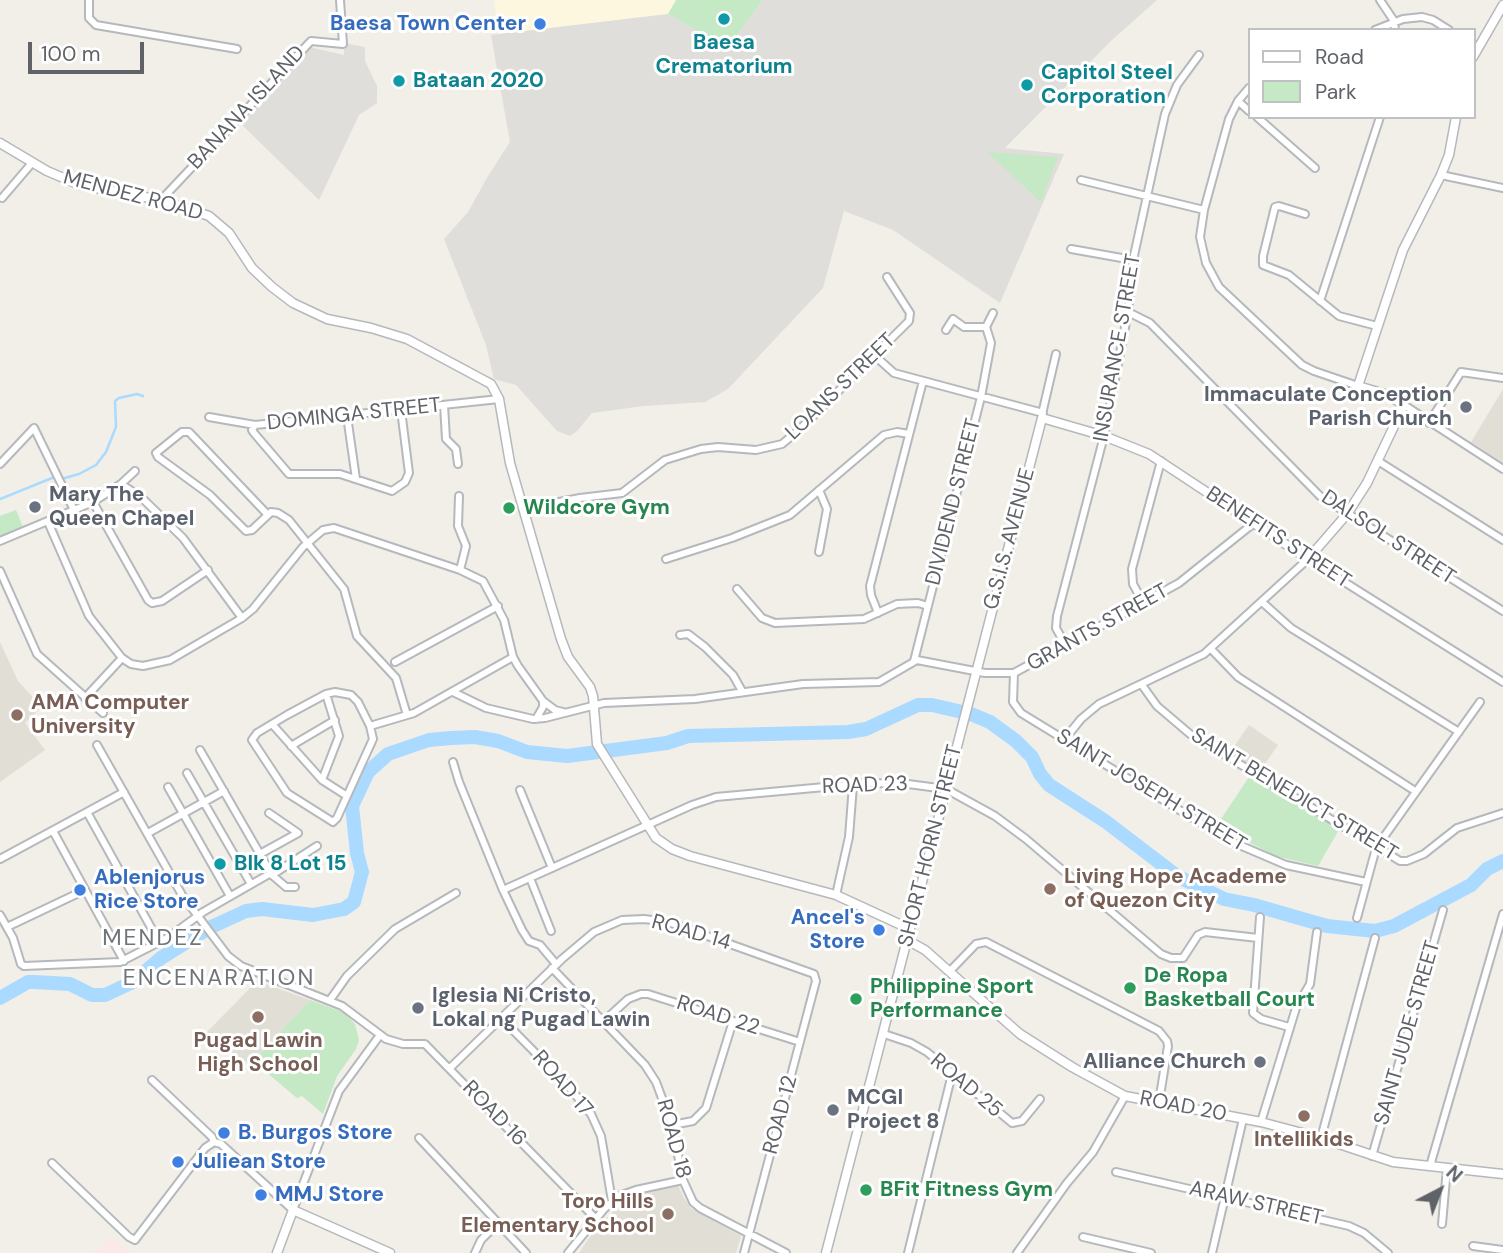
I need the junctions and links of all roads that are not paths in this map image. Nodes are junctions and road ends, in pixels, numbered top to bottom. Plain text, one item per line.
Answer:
1 (89, 0) edge
2 (340, 0) edge
3 (1380, 0) edge
4 (1503, 5) edge
5 (1394, 21) junction
6 (1379, 28) edge
7 (1395, 28) edge
8 (1446, 28) edge
9 (1476, 47) edge
10 (237, 50) dead end
11 (1199, 55) dead end
12 (1248, 89) edge
13 (1238, 101) junction
14 (1248, 110) edge
15 (1258, 119) edge
16 (1379, 119) edge
17 (1456, 119) edge
18 (0, 143) edge
19 (32, 163) junction
20 (1315, 167) dead end
21 (1441, 175) junction
22 (1081, 180) dead end
23 (1503, 188) edge
24 (1148, 196) junction
25 (2, 198) dead end
26 (161, 200) junction
27 (1204, 210) junction
28 (1305, 214) dead end
29 (1071, 248) dead end
30 (1133, 260) junction
31 (887, 277) dead end
32 (1320, 301) junction
33 (1128, 312) junction
34 (993, 313) dead end
35 (1377, 326) junction
36 (986, 327) junction
37 (946, 330) dead end
38 (1056, 354) dead end
39 (875, 356) junction
40 (1503, 378) edge
41 (923, 381) junction
42 (1358, 386) junction
43 (981, 397) junction
44 (499, 399) junction
45 (444, 405) junction
46 (1404, 405) junction
47 (401, 410) junction
48 (1042, 415) junction
49 (347, 416) junction
50 (209, 417) dead end
51 (1429, 423) junction
52 (255, 425) junction
53 (909, 434) junction
54 (1104, 436) junction
55 (1161, 461) junction
56 (1378, 461) junction
57 (0, 464) edge
58 (458, 464) dead end
59 (1503, 469) edge
60 (135, 471) dead end
61 (356, 479) junction
62 (121, 484) junction
63 (819, 490) junction
64 (459, 496) dead end
65 (93, 502) junction
66 (523, 509) junction
67 (74, 510) junction
68 (267, 514) junction
69 (1347, 514) junction
70 (48, 522) junction
71 (1254, 523) junction
72 (1503, 540) edge
73 (0, 541) edge
74 (307, 543) junction
75 (819, 552) dead end
76 (666, 559) dead end
77 (1308, 559) junction
78 (460, 569) junction
79 (0, 570) edge
80 (208, 570) junction
81 (737, 589) dead end
82 (1262, 602) junction
83 (1144, 604) junction
84 (498, 606) junction
85 (928, 606) junction
86 (1503, 611) edge
87 (878, 613) junction
88 (242, 618) junction
89 (680, 635) dead end
90 (1066, 646) junction
91 (1210, 649) junction
92 (513, 657) junction
93 (122, 658) junction
94 (914, 661) junction
95 (396, 662) dead end
96 (976, 672) junction
97 (1014, 673) junction
98 (1503, 682) edge
99 (1142, 685) junction
100 (742, 691) junction
101 (453, 692) junction
102 (326, 694) junction
103 (85, 698) junction
104 (543, 701) junction
105 (1480, 702) dead end
106 (594, 704) junction
107 (563, 712) junction
108 (103, 713) dead end
109 (407, 715) junction
110 (536, 719) junction
111 (335, 720) junction
112 (272, 724) junction
113 (962, 724) joint
114 (370, 726) junction
115 (1459, 732) junction
116 (1064, 740) junction
117 (97, 745) dead end
118 (291, 746) junction
119 (200, 750) dead end
120 (453, 762) dead end
121 (187, 773) dead end
122 (322, 780) junction
123 (853, 785) junction
124 (167, 787) dead end
125 (946, 789) junction
126 (224, 790) junction
127 (520, 790) dead end
128 (1415, 791) junction
129 (124, 792) junction
130 (347, 796) junction
131 (204, 802) junction
132 (1502, 810) edge
133 (87, 812) junction
134 (183, 813) junction
135 (270, 813) dead end
136 (646, 825) junction
137 (52, 831) junction
138 (148, 834) junction
139 (317, 846) dead end
140 (1376, 848) junction
141 (260, 854) junction
142 (0, 859) edge
143 (552, 868) junction
144 (272, 874) junction
145 (530, 878) junction
146 (1366, 882) junction
147 (251, 884) junction
148 (295, 887) dead end
149 (85, 890) junction
150 (503, 890) junction
151 (456, 893) dead end
152 (836, 895) junction
153 (230, 896) junction
154 (1443, 910) dead end
155 (1503, 914) edge
156 (0, 915) edge
157 (1259, 917) dead end
158 (1357, 918) dead end
159 (199, 919) junction
160 (7, 927) junction
161 (910, 929) junction
162 (551, 931) dead end
163 (1317, 932) dead end
164 (1258, 937) junction
165 (1376, 938) dead end
166 (908, 940) junction
167 (159, 943) junction
168 (124, 961) junction
169 (554, 966) junction
170 (950, 971) junction
171 (816, 976) joint
172 (330, 1000) junction
173 (501, 1018) junction
174 (733, 1021) junction
175 (603, 1022) junction
176 (1289, 1027) junction
177 (884, 1034) junction
178 (380, 1035) junction
179 (800, 1042) junction
180 (450, 1068) junction
181 (952, 1074) junction
182 (152, 1080) dead end
183 (1125, 1096) junction
184 (1040, 1099) dead end
185 (1159, 1102) junction
186 (1243, 1119) junction
187 (1261, 1122) junction
188 (672, 1125) junction
189 (419, 1138) dead end
190 (1321, 1138) junction
191 (214, 1142) junction
192 (1372, 1156) junction
193 (52, 1163) dead end
194 (1430, 1166) junction
195 (1447, 1168) junction
196 (1116, 1172) dead end
197 (1503, 1174) edge
198 (683, 1180) junction
199 (1225, 1198) junction
200 (612, 1201) junction
201 (293, 1210) junction
202 (596, 1219) junction
203 (497, 1224) junction
204 (1442, 1224) dead end
205 (750, 1234) junction
206 (1083, 1237) dead end
207 (1473, 1246) dead end
208 (1503, 1250) edge
209 (1136, 1251) edge
210 (277, 1253) edge
211 (390, 1253) edge
212 (475, 1253) edge
213 (526, 1253) edge
214 (568, 1253) edge
215 (744, 1253) edge
216 (786, 1253) edge
217 (826, 1253) edge
218 (908, 1253) edge
219 (1017, 1253) edge
220 (1151, 1253) edge
221 (1212, 1253) edge
222 (1388, 1253) edge

1 - 10 street
2 - 26 street, BANANA ISLAND
3 - 5 street
4 - 9 street
5 - 6 street
5 - 7 street
5 - 8 street
11 - 24 street, INSURANCE STREET
12 - 13 street
13 - 14 street
13 - 27 street
15 - 20 street
16 - 32 street
17 - 21 street
18 - 19 street, MENDEZ ROAD
19 - 25 street
19 - 26 street, MENDEZ ROAD
21 - 23 street
21 - 35 street
22 - 24 street
24 - 27 street
24 - 30 street, INSURANCE STREET
26 - 44 street, MENDEZ ROAD
27 - 42 street
28 - 32 street
29 - 30 street
30 - 33 street, INSURANCE STREET
31 - 39 street, LOANS STREET
32 - 35 street
33 - 54 street, INSURANCE STREET
33 - 69 street, DALSOL STREET
34 - 36 street
35 - 42 street
36 - 37 street
36 - 43 street, DIVIDEND STREET
38 - 48 street, G.S.I.S. AVENUE
39 - 41 street, BENEFITS STREET
39 - 66 street, LOANS STREET
40 - 51 street
41 - 43 street, BENEFITS STREET
41 - 53 street
42 - 46 street
43 - 48 street, BENEFITS STREET
43 - 85 street, DIVIDEND STREET
44 - 45 street, DOMINGA STREET
44 - 66 street
45 - 47 street, DOMINGA STREET
45 - 58 street
46 - 51 street
46 - 56 street
47 - 49 street, DOMINGA STREET
47 - 61 street
48 - 54 street, BENEFITS STREET
48 - 96 street, G.S.I.S. AVENUE
49 - 52 street, DOMINGA STREET
49 - 61 street
50 - 52 street, DOMINGA STREET
51 - 59 street
52 - 61 street
53 - 63 street
53 - 87 street
54 - 55 street, BENEFITS STREET
54 - 90 street, INSURANCE STREET
55 - 71 street, BENEFITS STREET
55 - 83 street
56 - 69 street
56 - 72 street
57 - 67 street
60 - 62 street
62 - 65 street
62 - 80 street
63 - 75 street
63 - 76 street
64 - 78 street
65 - 67 street
65 - 80 street
66 - 106 street
67 - 70 street
68 - 68 street
68 - 74 street
69 - 77 street
69 - 86 street, DALSOL STREET
70 - 73 street
70 - 93 street
71 - 77 street, BENEFITS STREET
71 - 83 street, GRANTS STREET
74 - 78 street
74 - 88 street
74 - 109 street
77 - 82 street
77 - 98 street, BENEFITS STREET
78 - 84 street
79 - 103 street
80 - 88 street
81 - 87 street
82 - 91 street
82 - 115 street
83 - 90 street, GRANTS STREET
84 - 92 street
84 - 95 street
85 - 87 street
85 - 94 street, DIVIDEND STREET
88 - 93 street
89 - 100 street
90 - 97 street, GRANTS STREET
91 - 99 street
91 - 128 street
92 - 101 street
92 - 104 street
93 - 103 street
94 - 96 street, GRANTS STREET
94 - 100 street
96 - 97 street, GRANTS STREET
96 - 113 street, G.S.I.S. AVENUE
97 - 116 street, SAINT JOSEPH STREET
99 - 116 street
99 - 140 street, SAINT BENEDICT STREET
100 - 106 street
101 - 109 street
101 - 110 street
102 - 111 street
102 - 112 street
102 - 114 street
103 - 108 street
104 - 107 street
104 - 110 street
105 - 115 street
106 - 107 street
106 - 136 street
107 - 110 street
109 - 114 street
111 - 118 street
111 - 122 street
112 - 118 street
112 - 130 street
113 - 125 street, SHORT HORN STREET
114 - 130 street
115 - 128 street
116 - 146 street, SAINT JOSEPH STREET
117 - 129 street
118 - 122 street
119 - 126 street
120 - 150 street, ROAD 18
121 - 131 street
122 - 130 street
123 - 125 street, ROAD 23
123 - 136 street, ROAD 23
123 - 152 street
124 - 134 street
125 - 161 street, SHORT HORN STREET
125 - 164 street, ROAD 23
126 - 131 street
126 - 141 street
127 - 143 street
128 - 140 street
129 - 133 street
129 - 138 street
131 - 134 street
131 - 147 street
132 - 140 street, SAINT BENEDICT STREET
133 - 137 street
133 - 167 street
134 - 138 street
134 - 153 street
135 - 141 street
136 - 143 street, ROAD 23
136 - 152 street
137 - 142 street
137 - 149 street
138 - 159 street
139 - 144 street
140 - 146 street
141 - 144 street
143 - 145 street, ROAD 23
144 - 147 street
144 - 148 street
145 - 150 street, ROAD 23
145 - 162 street
146 - 158 street
147 - 153 street
149 - 160 street
149 - 168 street
150 - 169 street, ROAD 18
151 - 172 street
152 - 161 street
153 - 159 street
154 - 192 street, SAINT JUDE STREET
155 - 194 street
156 - 160 street
157 - 164 street
159 - 167 street
159 - 172 street
160 - 168 street
161 - 166 street, SHORT HORN STREET
163 - 176 street
164 - 176 street
165 - 190 street
166 - 170 street, ROAD 20
166 - 177 street, SHORT HORN STREET
167 - 168 street
169 - 171 street, ROAD 14
169 - 173 street, ROAD 14
169 - 175 street, ROAD 18
170 - 183 street, ROAD 20
170 - 185 street
171 - 179 street, ROAD 12
172 - 178 street
173 - 180 street, ROAD 14
173 - 200 street, ROAD 17
174 - 175 street, ROAD 22
174 - 179 street, ROAD 22
174 - 188 street
175 - 188 street, ROAD 18
176 - 187 street
177 - 181 street, ROAD 25
177 - 217 street, SHORT HORN STREET
178 - 180 street, ROAD 16
178 - 201 street
179 - 205 street, ROAD 12
180 - 202 street, ROAD 16
181 - 184 street, ROAD 25
181 - 218 street
182 - 191 street
183 - 185 street, ROAD 20
183 - 219 street
185 - 186 street, ROAD 20
186 - 187 street, ROAD 20
186 - 199 street
187 - 190 street, ROAD 20
188 - 198 street, ROAD 18
189 - 203 street
190 - 192 street, ROAD 20
191 - 193 street
191 - 201 street
192 - 194 street, ROAD 20
194 - 195 street, ROAD 20
195 - 197 street, ROAD 20
195 - 204 street
196 - 199 street, ARAW STREET
198 - 200 street
198 - 205 street, ROAD 18
199 - 221 street
199 - 222 street, ARAW STREET
200 - 202 street
201 - 210 street
201 - 211 street
202 - 214 street
203 - 212 street
203 - 213 street
205 - 215 street, ROAD 12
205 - 216 street, ROAD 18
206 - 209 street
207 - 208 street
209 - 220 street

